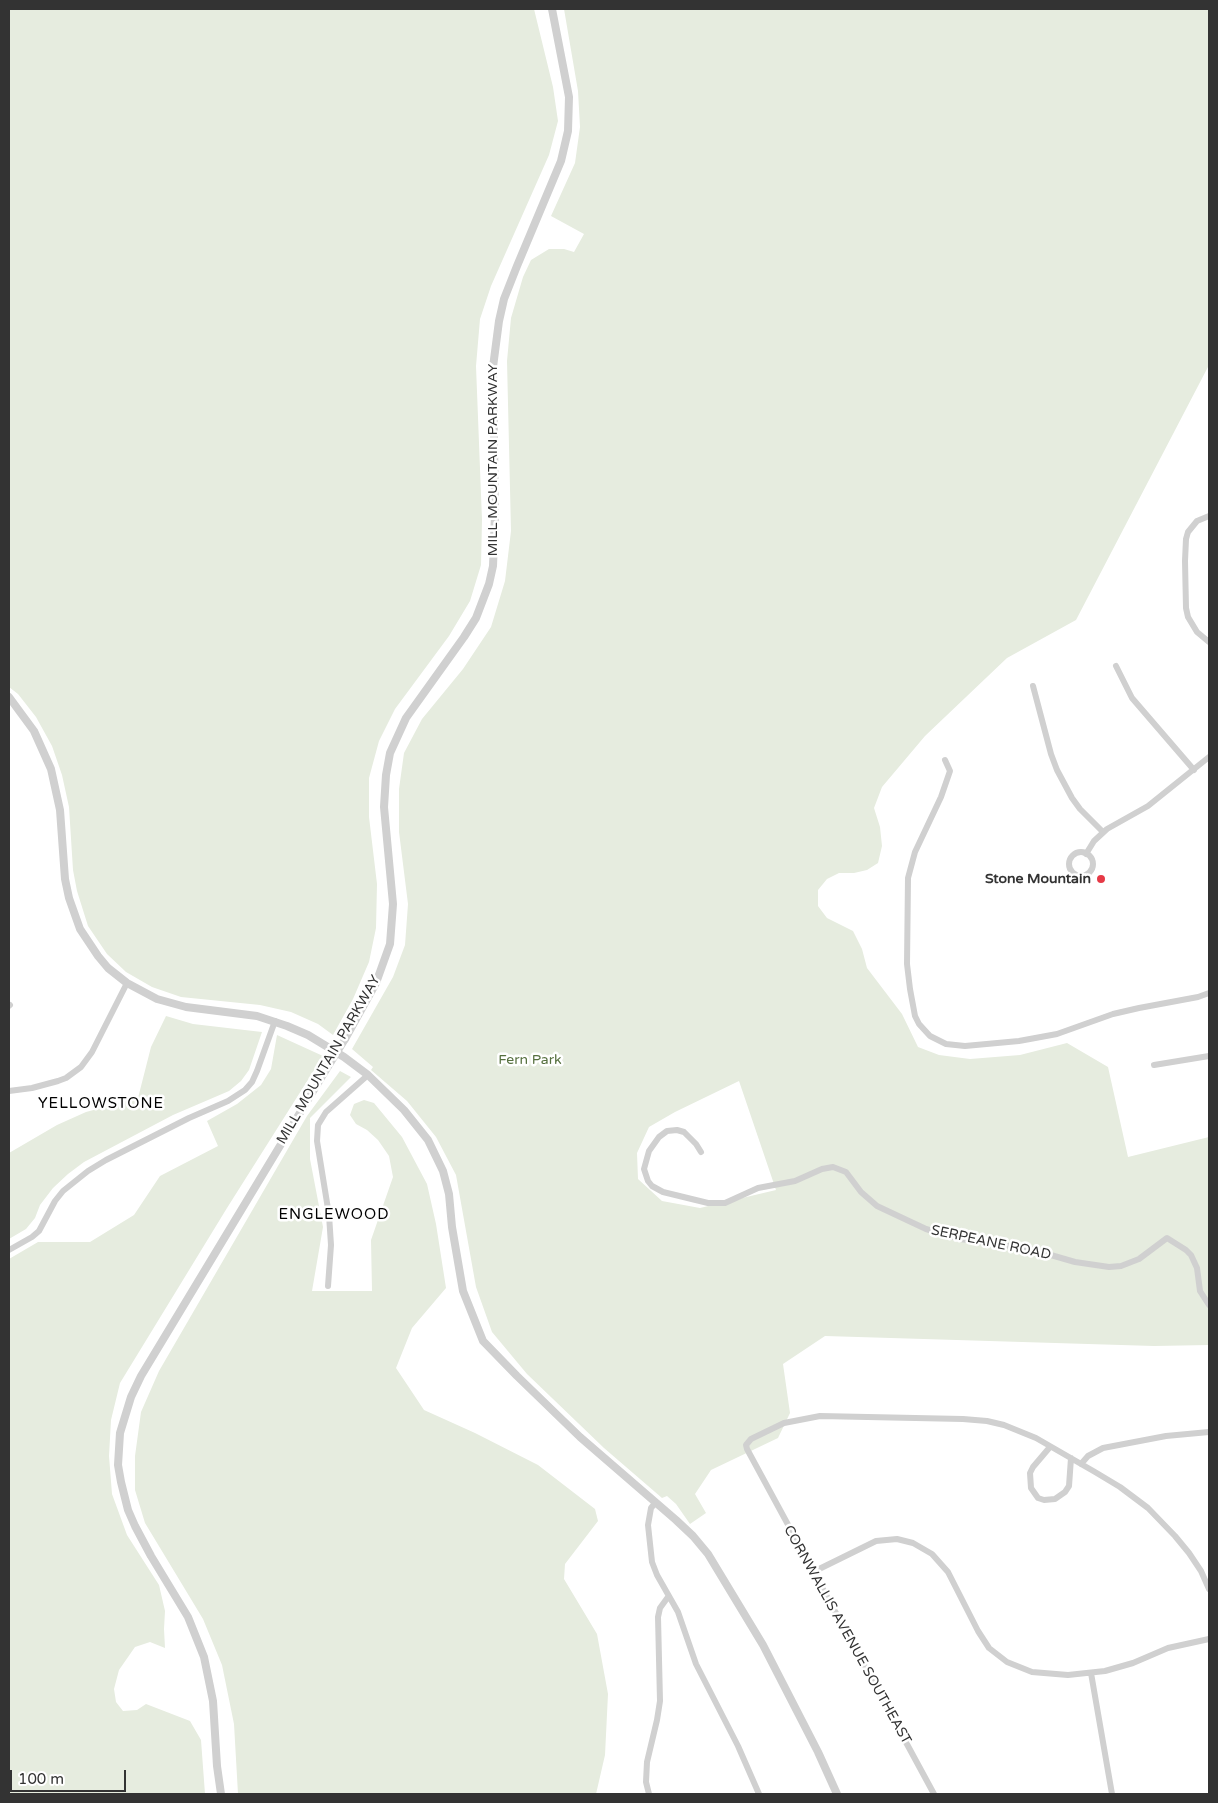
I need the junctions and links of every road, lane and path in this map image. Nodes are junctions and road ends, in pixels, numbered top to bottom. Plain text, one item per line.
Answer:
1 (552, 9) edge
2 (1209, 516) edge
3 (1209, 642) edge
4 (1116, 666) dead end
5 (1033, 686) dead end
6 (9, 698) edge
7 (1209, 757) edge
8 (945, 760) dead end
9 (1194, 770) junction
10 (1103, 832) junction
11 (1086, 854) dead end
12 (127, 983) junction
13 (1209, 992) edge
14 (275, 1021) junction
15 (1209, 1056) edge
16 (1154, 1065) dead end
17 (368, 1075) junction
18 (9, 1091) edge
19 (701, 1152) dead end
20 (9, 1250) edge
21 (328, 1286) dead end
22 (1209, 1305) edge
23 (1209, 1432) edge
24 (1050, 1447) junction
25 (1071, 1458) junction
26 (1081, 1464) junction
27 (656, 1502) junction
28 (813, 1572) junction
29 (1209, 1589) edge
30 (668, 1597) junction
31 (1209, 1639) edge
32 (1091, 1673) junction
33 (221, 1794) edge
34 (649, 1794) edge
35 (759, 1794) edge
36 (837, 1794) edge
37 (934, 1794) edge
38 (1112, 1794) edge

1 - 33 street, MILL MOUNTAIN PARKWAY, bridge
2 - 3 street
4 - 9 street
5 - 10 street
6 - 12 street
7 - 9 street
8 - 13 street
9 - 10 street
10 - 11 street
12 - 14 street
12 - 18 street
14 - 17 street
14 - 20 street
15 - 16 street
17 - 21 street
17 - 27 street
19 - 22 street, SERPEANE ROAD
23 - 26 street
24 - 25 street
24 - 25 street
24 - 28 street, CORNWALLIS AVENUE SOUTHEAST
25 - 26 street
26 - 29 street
27 - 30 street
27 - 36 street
28 - 32 street
28 - 37 street, CORNWALLIS AVENUE SOUTHEAST
30 - 34 street
30 - 35 street
31 - 32 street
32 - 38 street

